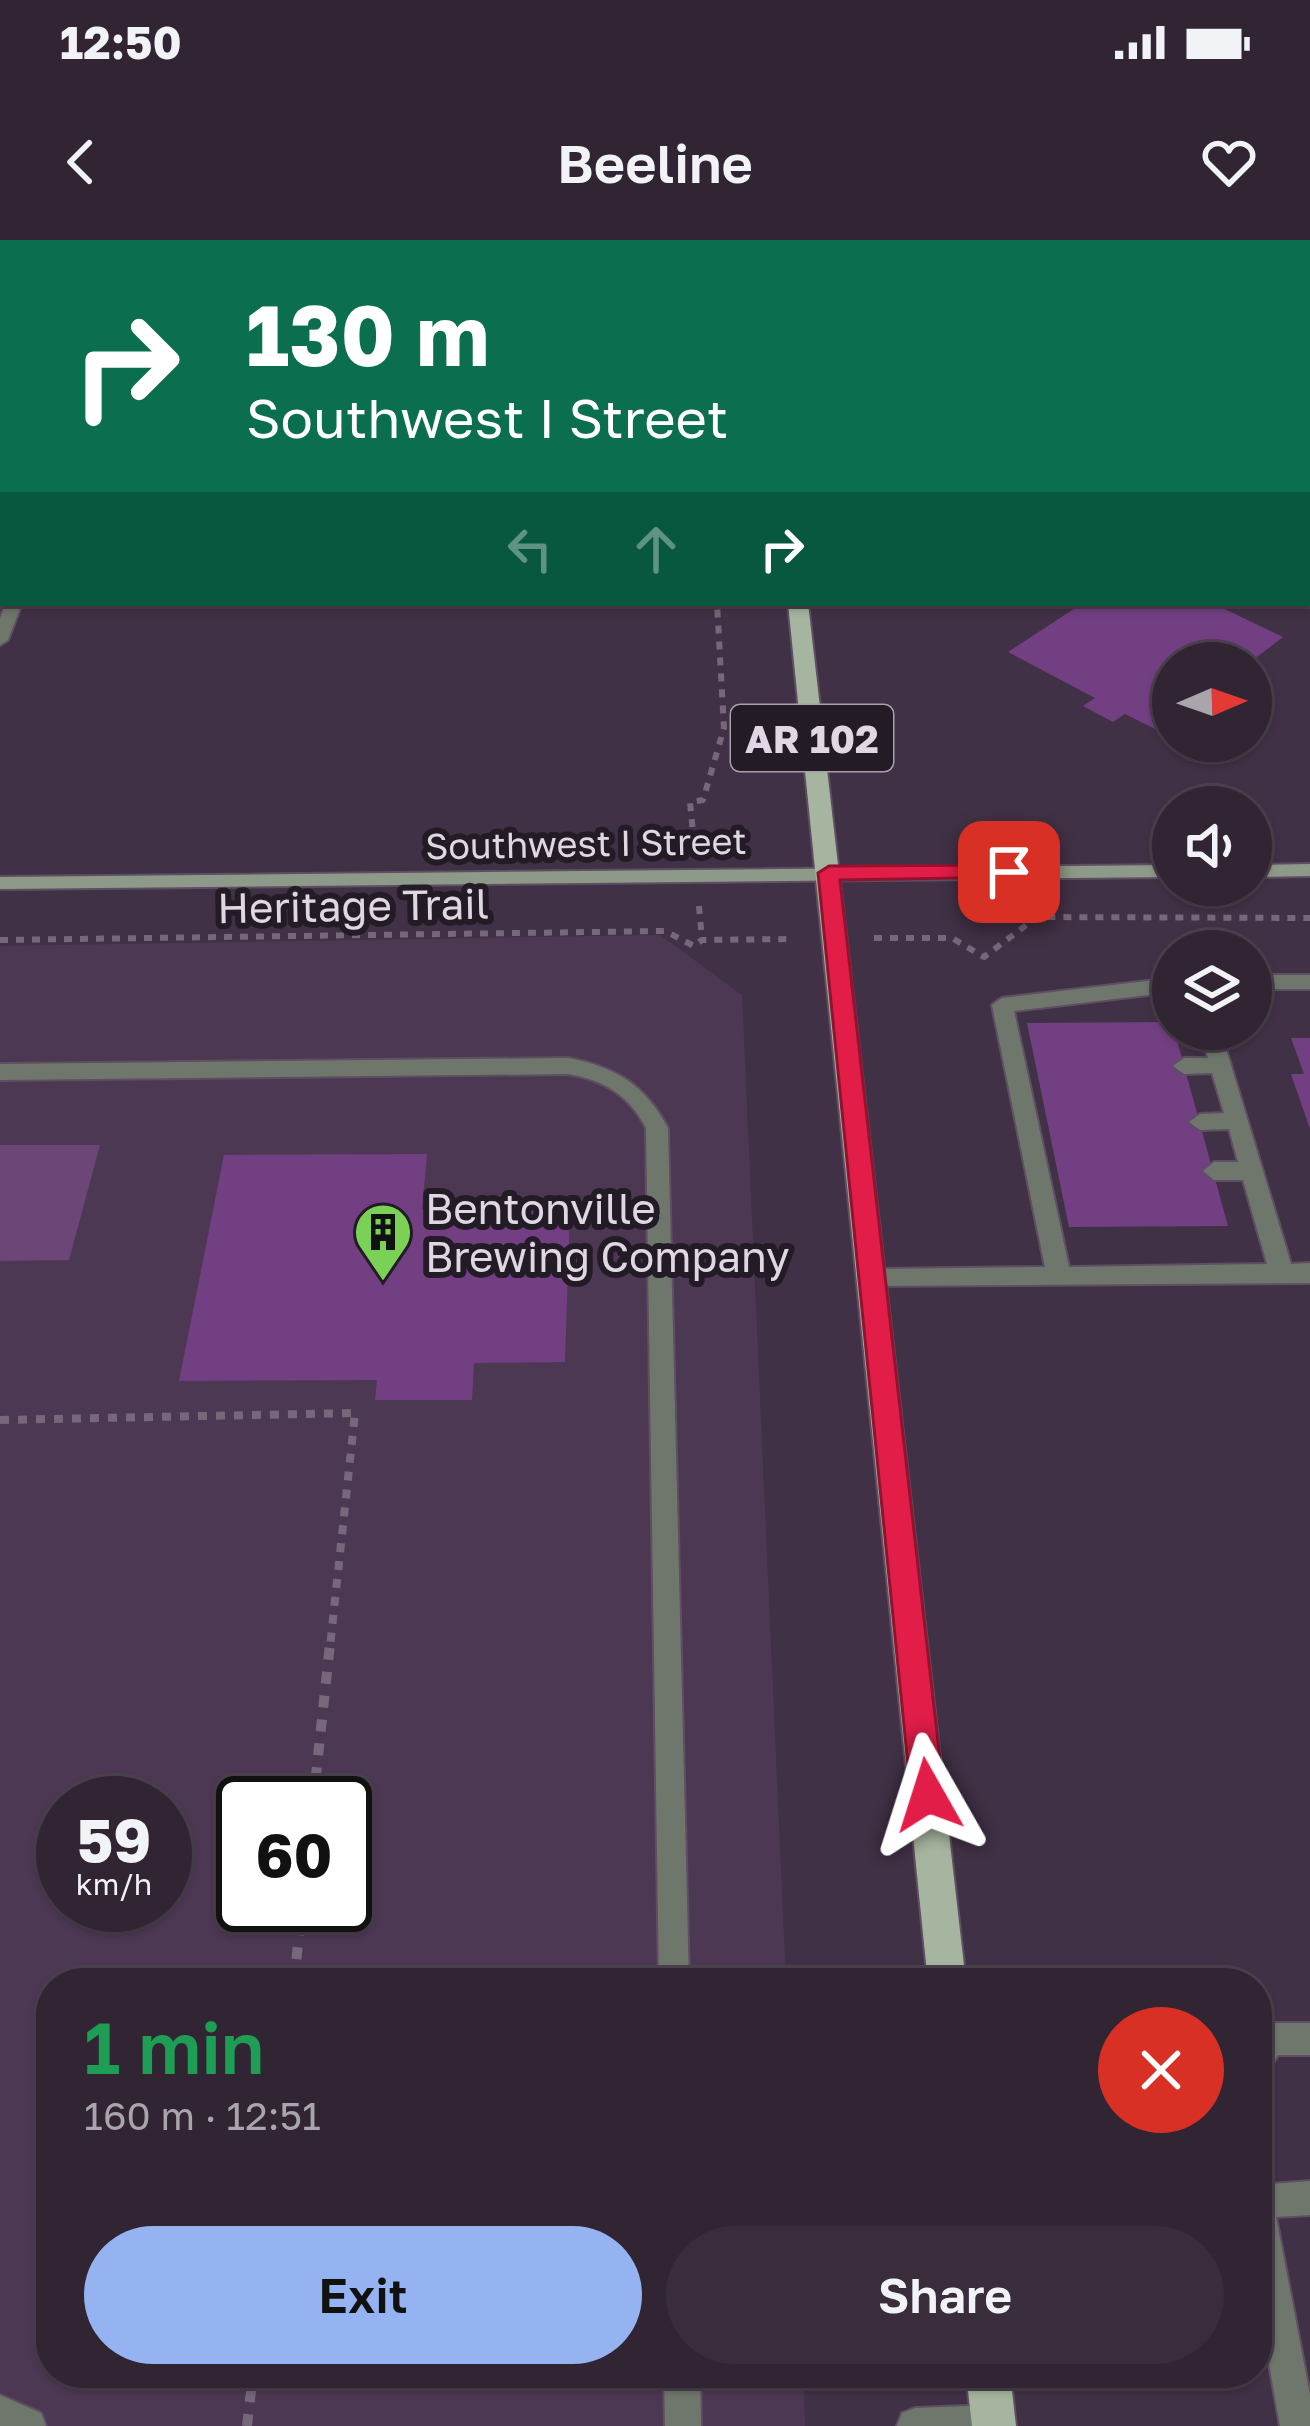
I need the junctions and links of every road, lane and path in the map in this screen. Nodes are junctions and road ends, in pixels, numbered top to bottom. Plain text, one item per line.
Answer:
1 (13, 606) edge
2 (717, 606) edge
3 (798, 606) edge
4 (0, 640) edge
5 (690, 802) dead end
6 (1310, 870) edge
7 (1152, 871) edge
8 (1272, 871) edge
9 (829, 873) junction
10 (0, 883) edge
11 (1310, 918) edge
12 (952, 938) dead end
13 (0, 940) edge
14 (702, 940) dead end
15 (1272, 982) edge
16 (1310, 982) edge
17 (1152, 987) edge
18 (1216, 1050) edge
19 (1220, 1065) junction
20 (1184, 1066) dead end
21 (0, 1072) edge
22 (1238, 1121) junction
23 (1200, 1122) dead end
24 (1214, 1171) dead end
25 (1252, 1172) junction
26 (1310, 1273) edge
27 (1282, 1274) junction
28 (1059, 1276) junction
29 (874, 1279) junction
30 (0, 1420) edge
31 (316, 1776) edge
32 (299, 1932) edge
33 (296, 1968) edge
34 (674, 1968) edge
35 (945, 1968) edge
36 (1272, 2039) edge
37 (1310, 2039) edge
38 (1310, 2198) edge
39 (1272, 2201) edge
40 (1272, 2284) edge
41 (251, 2388) edge
42 (682, 2388) edge
43 (989, 2388) edge
44 (0, 2413) edge
45 (993, 2424) edge
46 (28, 2426) edge
47 (247, 2426) edge
48 (683, 2426) edge
49 (915, 2426) edge
50 (1298, 2426) edge

1 - 4 street
2 - 5 path
3 - 9 main road, AR 102
6 - 8 main road
7 - 9 main road, Southwest I Street
9 - 10 main road, Southwest I Street
9 - 29 main road, AR 102
11 - 12 path
13 - 14 path, Heritage Trail
15 - 16 street
17 - 28 street
18 - 19 street
19 - 20 street
19 - 22 street
21 - 34 street
22 - 23 street
22 - 25 street
24 - 25 street
25 - 27 street
26 - 27 street
27 - 28 street
28 - 29 street
29 - 35 main road, AR 102
30 - 31 path
32 - 33 path
36 - 37 street
38 - 39 street
40 - 50 street
41 - 47 path
42 - 48 street
43 - 45 main road
44 - 46 street
45 - 49 street

